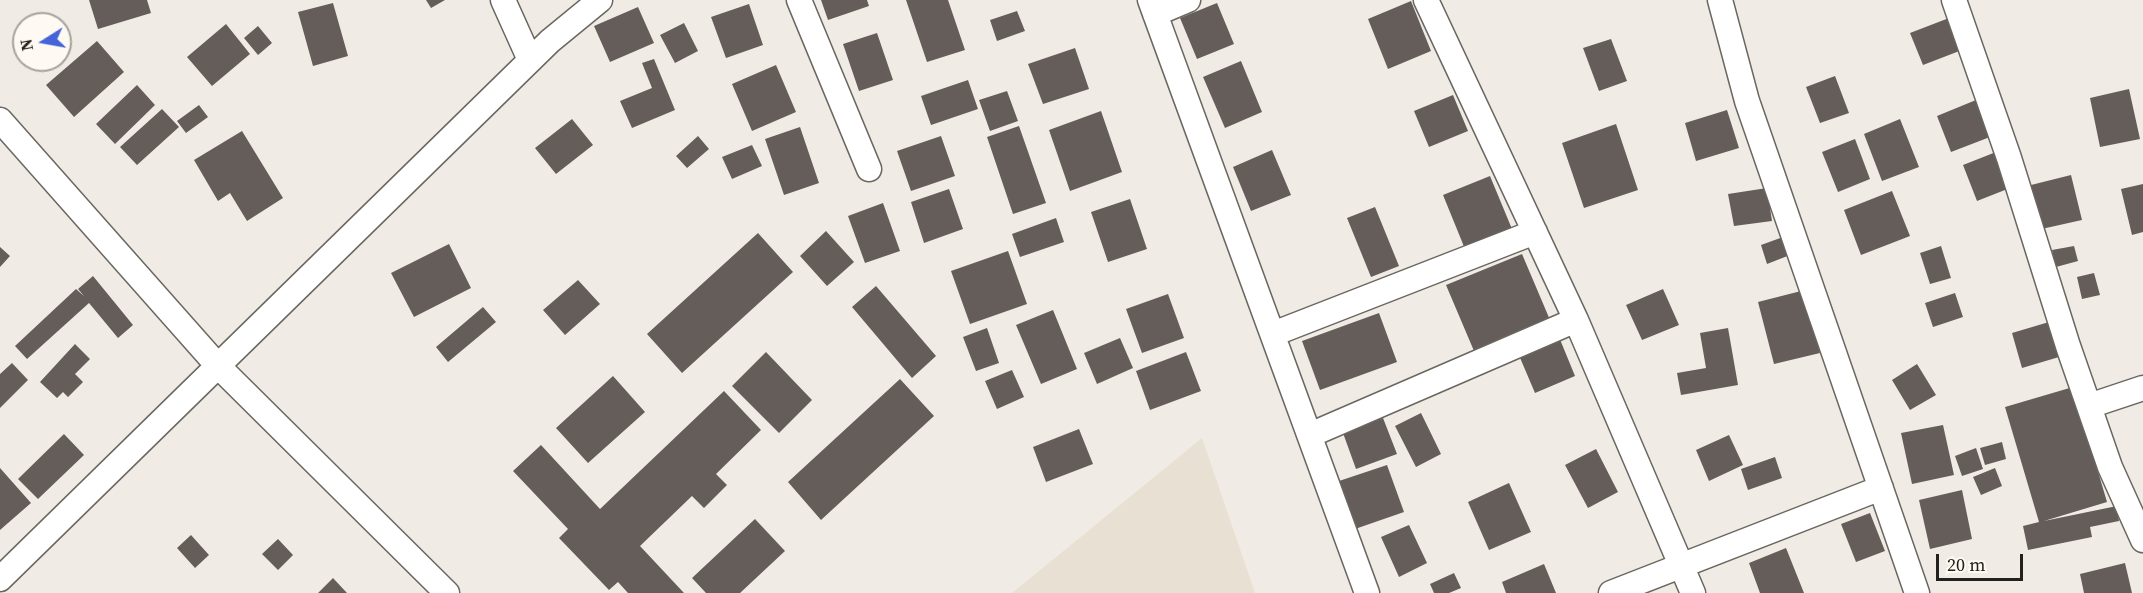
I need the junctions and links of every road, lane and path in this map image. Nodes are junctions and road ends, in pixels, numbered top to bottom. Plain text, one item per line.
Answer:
1 (503, 0) edge
2 (600, 0) edge
3 (798, 0) edge
4 (1188, 0) edge
5 (1426, 0) edge
6 (1720, 0) edge
7 (1954, 0) edge
8 (1153, 7) edge
9 (530, 60) junction
10 (0, 120) edge
11 (869, 169) dead end
12 (1534, 232) junction
13 (1576, 320) junction
14 (1273, 334) junction
15 (218, 366) junction
16 (2143, 388) edge
17 (2089, 406) junction
18 (1310, 435) junction
19 (1881, 488) junction
20 (2143, 540) edge
21 (1681, 566) junction
22 (0, 579) edge
23 (447, 593) edge
24 (1367, 593) edge
25 (1611, 593) edge
26 (1693, 593) edge
27 (1917, 593) edge

1 - 9 street
2 - 9 street
3 - 11 street
4 - 8 street
5 - 12 street
6 - 19 street
7 - 17 street
8 - 14 street
9 - 15 street
10 - 15 street
12 - 13 street
12 - 14 street
13 - 18 street
13 - 21 street
14 - 18 street
15 - 22 street
15 - 23 street
16 - 17 street
17 - 20 street
18 - 24 street
19 - 21 street
19 - 27 street
21 - 25 street
21 - 26 street

